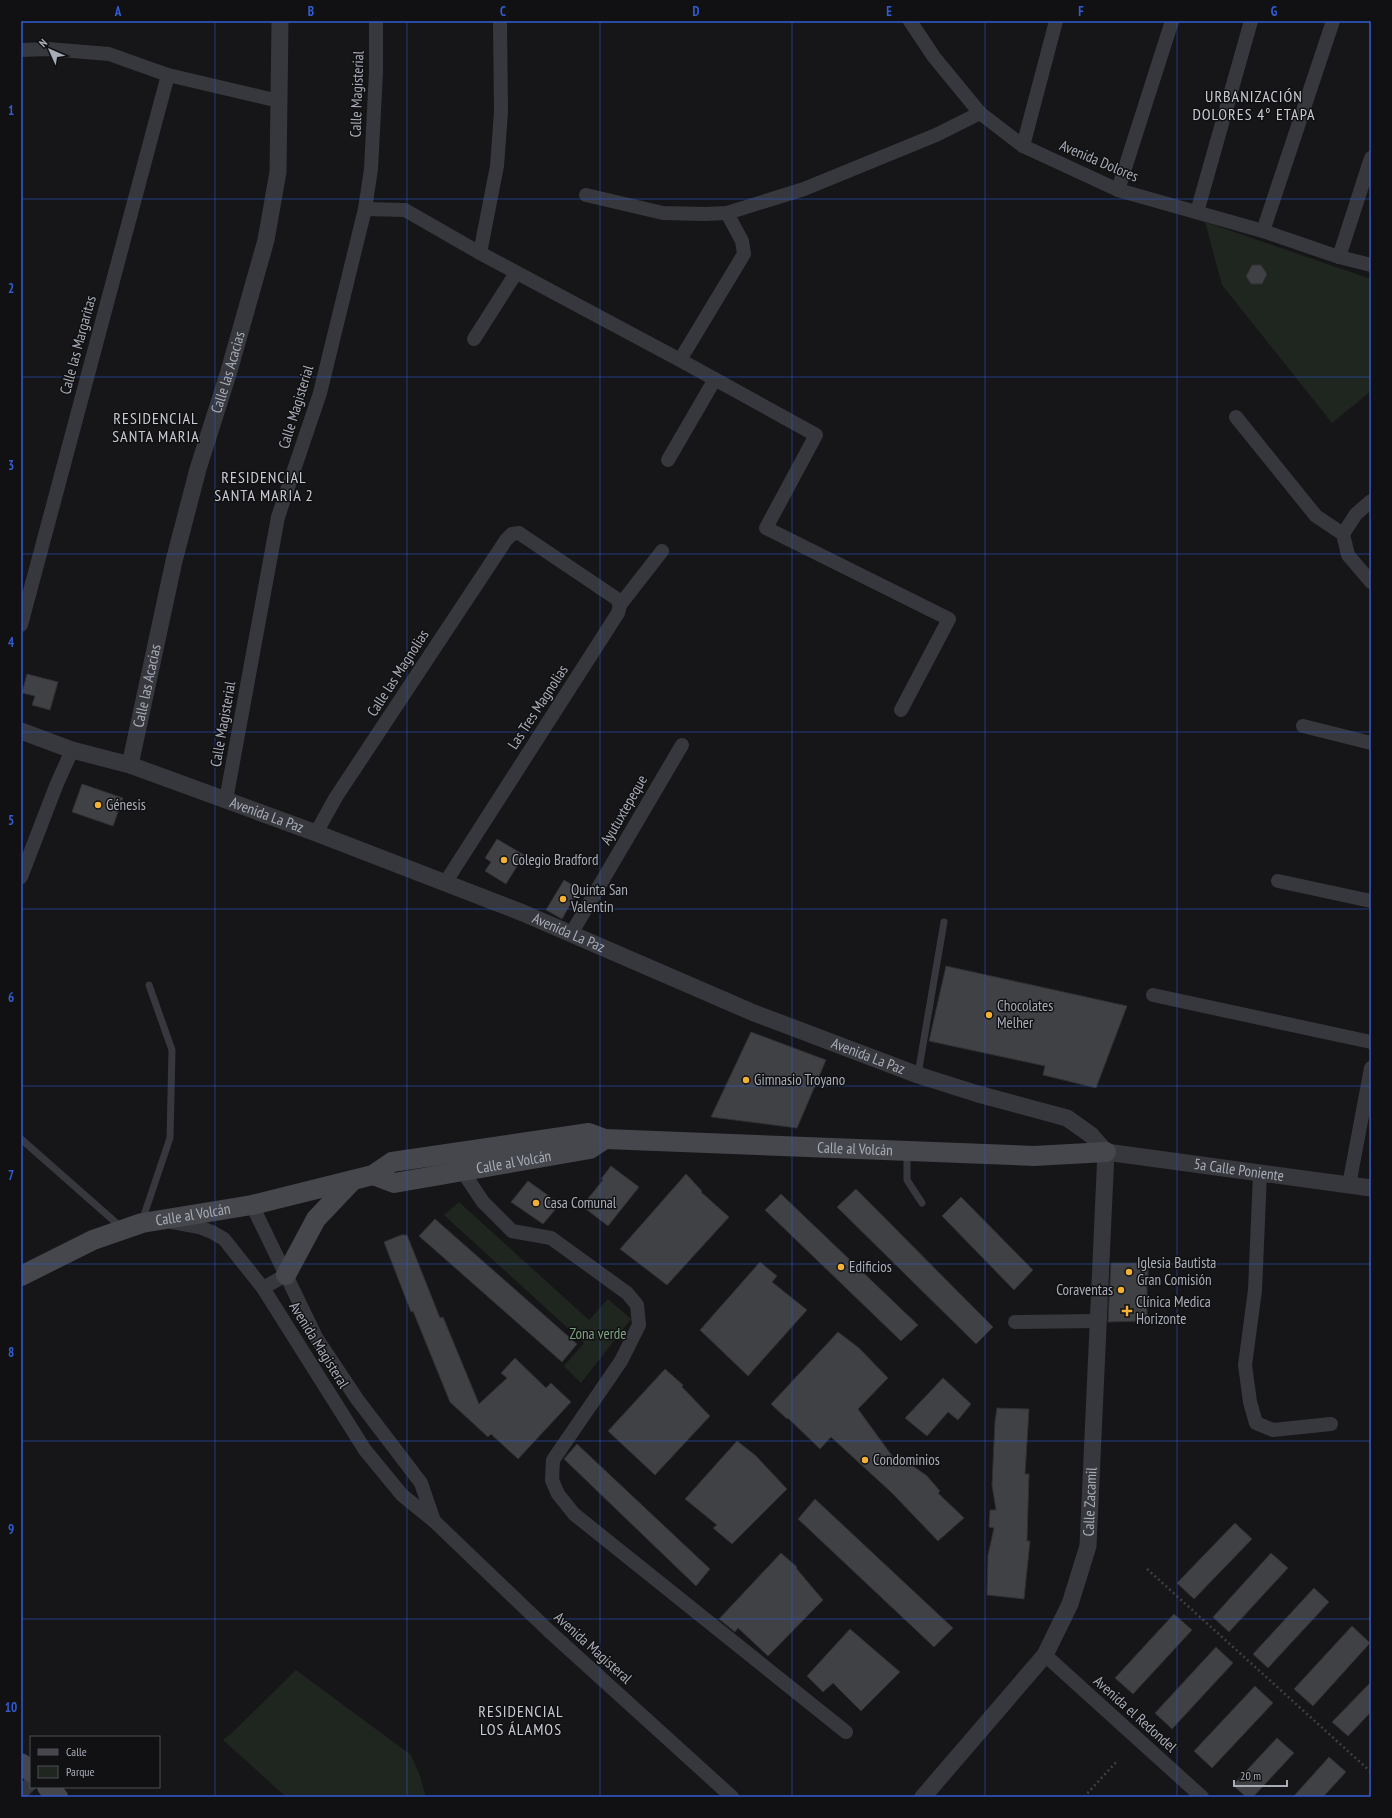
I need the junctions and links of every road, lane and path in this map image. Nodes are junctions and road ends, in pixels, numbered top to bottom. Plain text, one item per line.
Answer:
1 (280, 21) edge
2 (376, 21) edge
3 (500, 21) edge
4 (910, 21) edge
5 (1056, 21) edge
6 (1172, 21) edge
7 (1251, 21) edge
8 (1333, 21) edge
9 (21, 50) edge
10 (168, 75) junction
11 (279, 101) junction
12 (980, 113) junction
13 (1023, 146) junction
14 (1371, 158) edge
15 (1118, 190) junction
16 (586, 195) dead end
17 (365, 208) junction
18 (1197, 212) junction
19 (727, 213) junction
20 (1263, 231) junction
21 (480, 253) junction
22 (1339, 257) junction
23 (1371, 265) edge
24 (516, 273) junction
25 (474, 339) dead end
26 (680, 360) junction
27 (715, 379) junction
28 (1236, 417) dead end
29 (668, 460) dead end
30 (1371, 501) edge
31 (1343, 534) junction
32 (662, 551) dead end
33 (1371, 582) edge
34 (620, 605) junction
35 (21, 625) edge
36 (901, 710) dead end
37 (1303, 726) dead end
38 (21, 731) edge
39 (1371, 743) edge
40 (682, 746) dead end
41 (72, 750) junction
42 (130, 765) junction
43 (226, 800) junction
44 (316, 833) junction
45 (21, 877) edge
46 (1278, 881) dead end
47 (445, 883) junction
48 (1371, 901) edge
49 (944, 922) dead end
50 (571, 934) junction
51 (149, 985) dead end
52 (1153, 995) dead end
53 (1371, 1042) edge
54 (1371, 1068) edge
55 (918, 1075) junction
56 (21, 1139) edge
57 (605, 1139) junction
58 (907, 1152) junction
59 (1106, 1152) junction
60 (463, 1172) junction
61 (1260, 1174) junction
62 (373, 1175) junction
63 (353, 1180) junction
64 (1350, 1185) junction
65 (1371, 1188) edge
66 (922, 1203) dead end
67 (252, 1204) junction
68 (140, 1224) junction
69 (286, 1275) junction
70 (21, 1276) edge
71 (263, 1288) junction
72 (1098, 1321) junction
73 (1015, 1322) dead end
74 (1332, 1424) dead end
75 (434, 1521) junction
76 (1147, 1569) dead end
77 (1046, 1655) junction
78 (846, 1732) dead end
79 (1118, 1760) dead end
80 (21, 1763) edge
81 (30, 1771) edge
82 (1371, 1772) edge
83 (30, 1784) edge
84 (48, 1788) edge
85 (21, 1793) edge
86 (58, 1797) edge
87 (732, 1797) edge
88 (923, 1797) edge
89 (1084, 1797) edge
90 (1202, 1797) edge

1 - 11 street, Calle las Acacias
2 - 17 street, Calle Magisterial
3 - 21 street
4 - 12 street, Avenida Dolores
5 - 13 street
6 - 15 street
7 - 18 street
8 - 20 street
9 - 10 street
10 - 11 street
10 - 35 street, Calle las Margaritas
11 - 42 street, Calle las Acacias
12 - 13 street, Avenida Dolores
12 - 19 street
13 - 15 street, Avenida Dolores
14 - 22 street
15 - 18 street, Avenida Dolores
16 - 19 street
17 - 21 street
17 - 43 street, Calle Magisterial
18 - 20 street, Avenida Dolores
19 - 26 street
20 - 22 street, Avenida Dolores
21 - 24 street
22 - 23 street, Avenida Dolores
24 - 25 street
24 - 26 street
26 - 27 street
27 - 29 street
27 - 36 street
28 - 31 street
30 - 31 street
31 - 33 street
32 - 34 street, Las Tres Magnolias
34 - 44 street, Calle las Magnolias
34 - 47 street, Las Tres Magnolias
37 - 39 street
38 - 41 street, Avenida La Paz
40 - 50 street, Ayutuxtepeque
41 - 42 street, Avenida La Paz
41 - 45 street
42 - 43 street, Avenida La Paz
43 - 44 street, Avenida La Paz
44 - 47 street, Avenida La Paz
46 - 48 street
47 - 50 street, Avenida La Paz
49 - 55 lane
50 - 55 street, Avenida La Paz
51 - 68 lane
52 - 53 street
54 - 64 street
55 - 59 street, Avenida La Paz
56 - 68 lane
57 - 58 main road, Calle al Volcán
57 - 60 main road, Calle al Volcán
57 - 62 main road, Calle al Volcán
58 - 59 main road, Calle al Volcán
58 - 66 lane
59 - 61 street, 5a Calle Poniente
59 - 72 street, Calle Zacamil
60 - 62 main road, Calle al Volcán
60 - 78 street
61 - 64 street, 5a Calle Poniente
61 - 74 street
62 - 63 main road, Calle al Volcán
63 - 67 main road, Calle al Volcán
63 - 69 main road
64 - 65 street, 5a Calle Poniente
67 - 68 main road, Calle al Volcán
67 - 69 street, Avenida Magisteral
68 - 70 main road, Calle al Volcán
68 - 71 street, Avenida Magisteral
69 - 71 street
69 - 75 street, Avenida Magisteral
71 - 75 street, Avenida Magisteral
72 - 73 street
72 - 77 street, Calle Zacamil
75 - 87 street, Avenida Magisteral
76 - 82 path
77 - 88 street, Calle Zacamil
77 - 90 street, Avenida el Redondel
79 - 89 path
80 - 81 main road
83 - 85 street
84 - 86 main road

